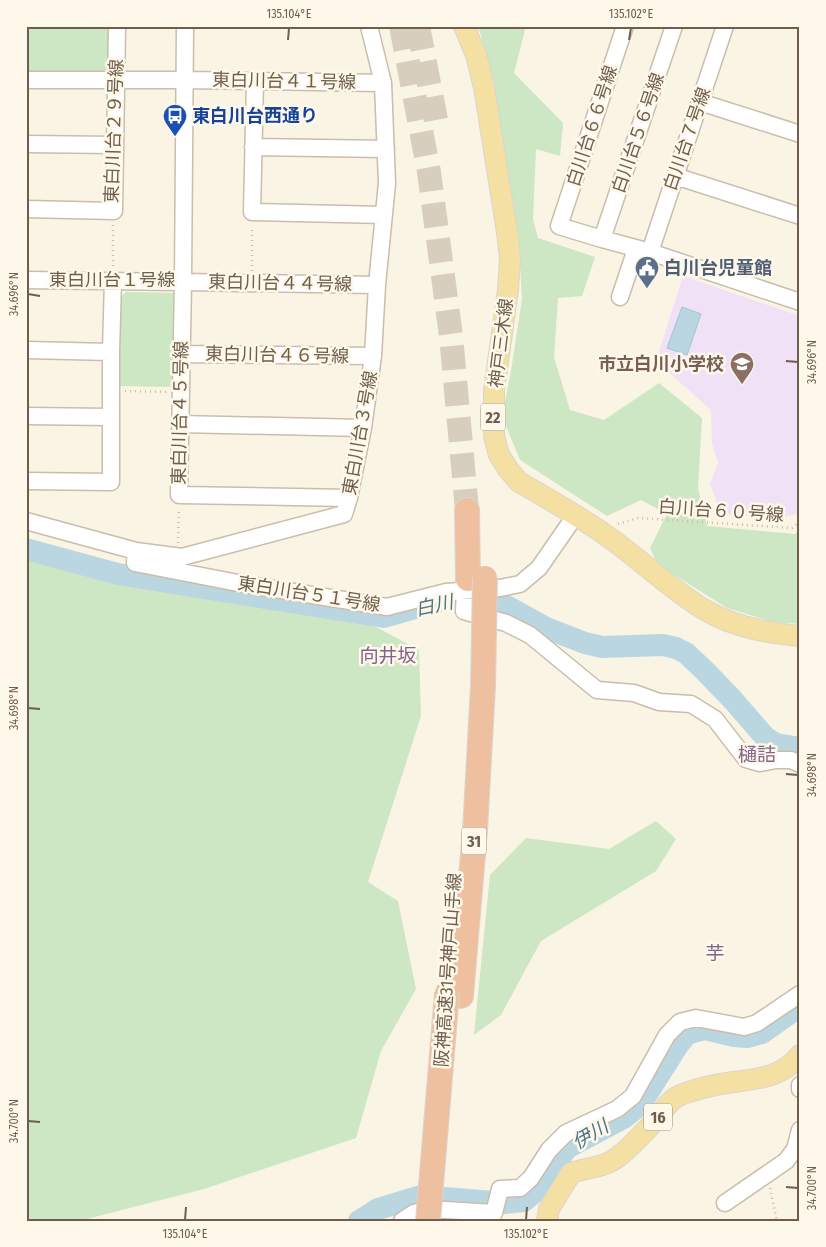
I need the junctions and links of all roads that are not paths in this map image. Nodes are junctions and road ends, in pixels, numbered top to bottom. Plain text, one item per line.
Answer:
1 (118, 26) edge
2 (185, 26) edge
3 (369, 26) edge
4 (464, 26) edge
5 (625, 26) edge
6 (674, 26) edge
7 (724, 26) edge
8 (26, 80) edge
9 (184, 80) junction
10 (116, 81) junction
11 (255, 81) junction
12 (383, 83) junction
13 (700, 102) junction
14 (800, 134) edge
15 (26, 144) edge
16 (115, 145) junction
17 (253, 147) junction
18 (386, 149) junction
19 (675, 176) junction
20 (26, 209) edge
21 (384, 214) junction
22 (800, 216) edge
23 (602, 239) junction
24 (643, 250) junction
25 (26, 280) edge
26 (113, 280) junction
27 (183, 282) junction
28 (377, 285) junction
29 (620, 296) dead end
30 (800, 302) edge
31 (26, 350) edge
32 (111, 352) junction
33 (182, 354) junction
34 (373, 356) junction
35 (26, 416) edge
36 (111, 417) junction
37 (180, 424) junction
38 (363, 428) junction
39 (26, 481) edge
40 (350, 498) junction
41 (474, 510) tunnel mouth
42 (575, 516) junction
43 (26, 521) edge
44 (136, 551) junction
45 (473, 582) junction
46 (800, 636) edge
47 (800, 764) edge
48 (454, 994) junction
49 (800, 994) edge
50 (800, 1056) edge
51 (800, 1130) edge
52 (725, 1203) dead end
53 (414, 1219) edge
54 (443, 1221) edge
55 (547, 1221) edge

1 - 10 street, 東白川台２９号線
2 - 9 street, 東白川台１号線
3 - 12 street, 東白川台３号線
4 - 42 main road, 神戸三木線 / 22
5 - 23 street, 白川台６６号線
6 - 23 street, 白川台５６号線
7 - 13 street, 白川台７号線
8 - 10 street, 東白川台４１号線
9 - 10 street, 東白川台４１号線
9 - 11 street, 東白川台４１号線
9 - 27 street, 東白川台１号線
10 - 16 street, 東白川台２９号線
11 - 12 street, 東白川台４１号線
11 - 17 street
12 - 18 street, 東白川台３号線
13 - 14 street
13 - 19 street, 白川台７号線
15 - 16 street
16 - 20 street, 東白川台２９号線
17 - 18 street
17 - 21 street
18 - 21 street, 東白川台３号線
19 - 22 street
19 - 24 street, 白川台７号線
21 - 28 street, 東白川台３号線
23 - 24 street
24 - 29 street, 白川台７号線
24 - 30 street
25 - 26 street, 東白川台１号線
26 - 27 street, 東白川台１号線
26 - 32 street
27 - 28 street, 東白川台４４号線
27 - 33 street, 東白川台４５号線
28 - 34 street, 東白川台３号線
31 - 32 street
32 - 36 street
33 - 34 street, 東白川台４６号線
33 - 37 street, 東白川台４５号線
34 - 38 street, 東白川台３号線
35 - 36 street
36 - 39 street
37 - 38 street
37 - 40 street, 東白川台４５号線
38 - 40 street, 東白川台３号線
40 - 44 street, 東白川台３号線
41 - 45 highway, 阪神高速31号神戸山手線 / 31
42 - 45 street
42 - 46 main road, 神戸三木線 / 22
43 - 44 street, 東白川台３号線
44 - 45 street, 東白川台５１号線
45 - 47 street
45 - 48 highway, 阪神高速31号神戸山手線 / 31, bridge
48 - 53 highway, 阪神高速31号神戸山手線 / 31, bridge
48 - 54 highway, 阪神高速31号神戸山手線 / 31
49 - 53 street
50 - 55 main road, 16
51 - 52 street

